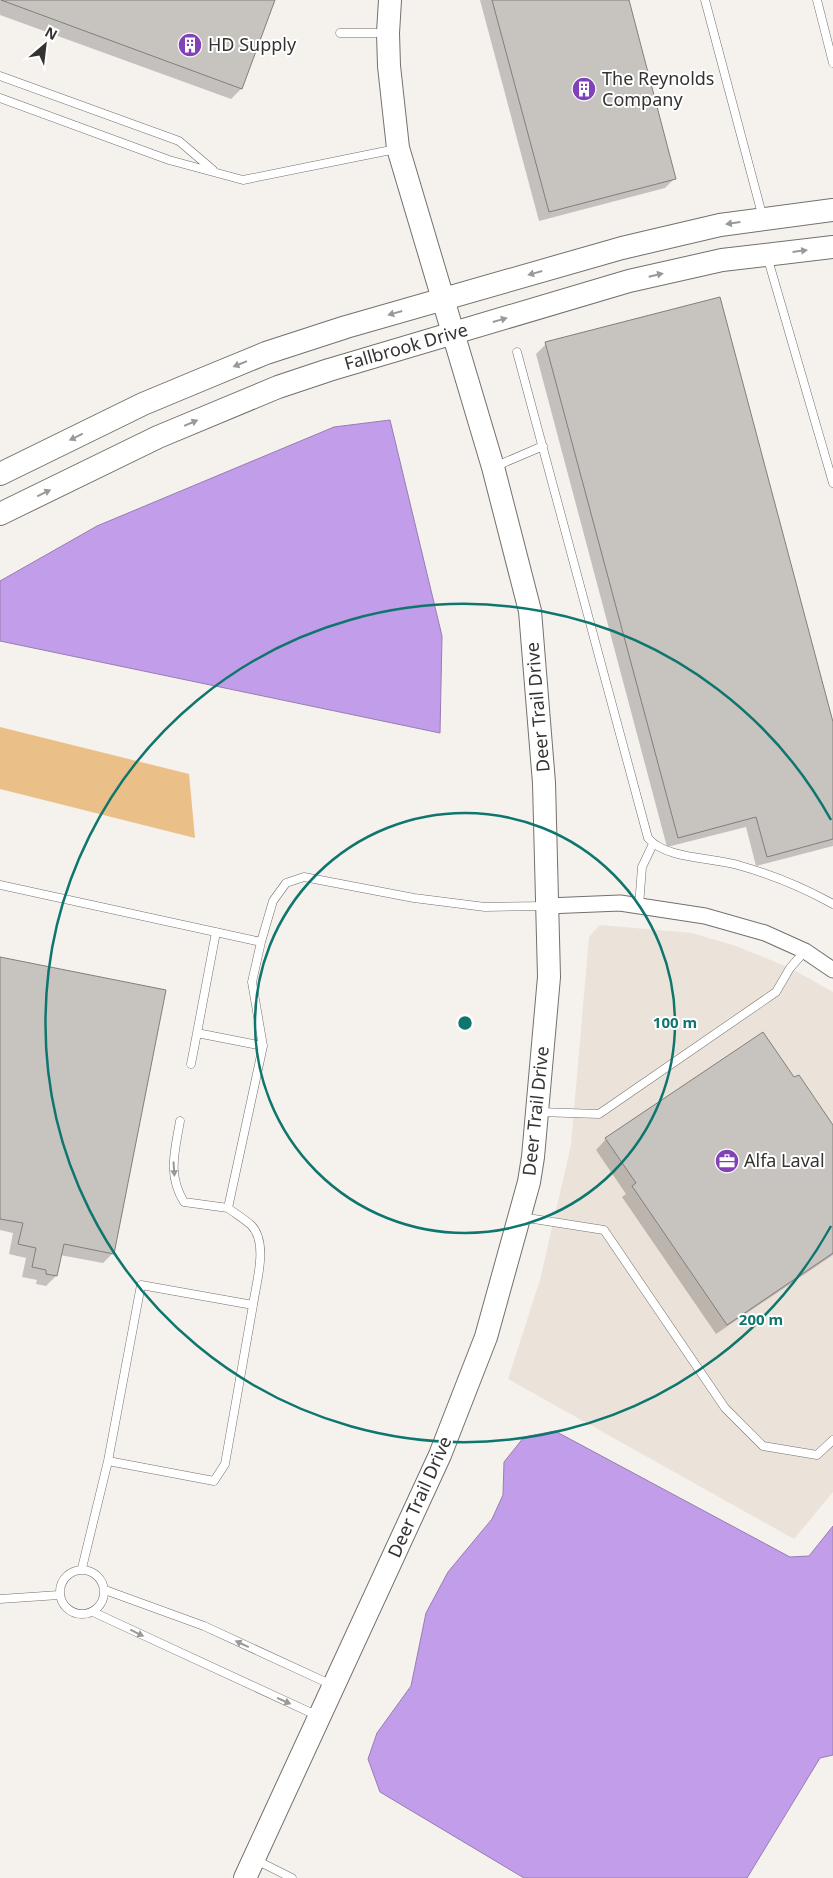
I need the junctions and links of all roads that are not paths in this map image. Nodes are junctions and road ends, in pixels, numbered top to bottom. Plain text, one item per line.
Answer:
1 (390, 0) edge
2 (705, 0) edge
3 (817, 0) edge
4 (340, 33) dead end
5 (388, 33) junction
6 (833, 62) edge
7 (0, 76) edge
8 (0, 98) edge
9 (398, 148) junction
10 (215, 172) junction
11 (833, 210) edge
12 (764, 219) junction
13 (833, 247) edge
14 (767, 255) junction
15 (442, 300) junction
16 (453, 333) junction
17 (518, 352) dead end
18 (99, 426) junction
19 (543, 446) junction
20 (115, 458) junction
21 (493, 467) junction
22 (0, 474) edge
23 (833, 482) edge
24 (0, 514) edge
25 (653, 844) junction
26 (0, 885) edge
27 (833, 904) edge
28 (547, 906) junction
29 (639, 906) junction
30 (216, 932) junction
31 (261, 942) junction
32 (805, 951) junction
33 (833, 970) edge
34 (197, 1033) junction
35 (263, 1046) junction
36 (191, 1064) dead end
37 (539, 1112) junction
38 (180, 1121) dead end
39 (228, 1208) junction
40 (519, 1217) junction
41 (253, 1305) junction
42 (833, 1440) edge
43 (108, 1461) junction
44 (82, 1568) junction
45 (104, 1590) junction
46 (59, 1595) junction
47 (0, 1598) edge
48 (92, 1612) junction
49 (334, 1686) junction
50 (320, 1717) junction
51 (250, 1868) edge
52 (292, 1878) edge

1 - 5 street, Deer Trail Drive
2 - 12 lane
3 - 6 lane
4 - 5 lane
5 - 9 street, Deer Trail Drive
7 - 10 lane
8 - 10 lane
9 - 10 lane
9 - 15 street, Deer Trail Drive
11 - 12 street, Fallbrook Drive
12 - 14 street
12 -> 15 street, Fallbrook Drive
14 -> 13 street, Fallbrook Drive
16 -> 14 street, Fallbrook Drive
14 - 23 lane
15 - 16 street, Deer Trail Drive
15 -> 18 street, Fallbrook Drive
20 -> 16 street, Fallbrook Drive
16 - 21 street, Deer Trail Drive
17 - 19 lane
18 - 20 street
18 -> 22 street, Fallbrook Drive
19 - 21 lane
19 - 25 lane
24 -> 20 street, Fallbrook Drive
21 - 28 street, Deer Trail Drive
25 - 27 lane
25 - 29 lane
26 - 30 lane
28 - 29 street
28 - 31 lane
28 - 37 street, Deer Trail Drive
29 - 32 street
30 - 31 lane
30 - 34 lane
31 - 35 lane
32 - 33 street
32 - 37 lane
34 - 35 lane
34 - 36 lane
35 - 39 lane
37 - 40 street, Deer Trail Drive
38 -> 39 lane
39 - 41 lane
40 - 42 lane
40 - 49 street, Deer Trail Drive
41 - 43 lane
41 - 43 lane
43 - 44 lane
44 - 45 lane
44 - 46 lane
45 - 48 lane
49 -> 45 lane
46 - 47 lane
46 - 48 lane
48 -> 50 lane
49 - 50 street, Deer Trail Drive
50 - 51 street, Deer Trail Drive
51 - 52 lane

